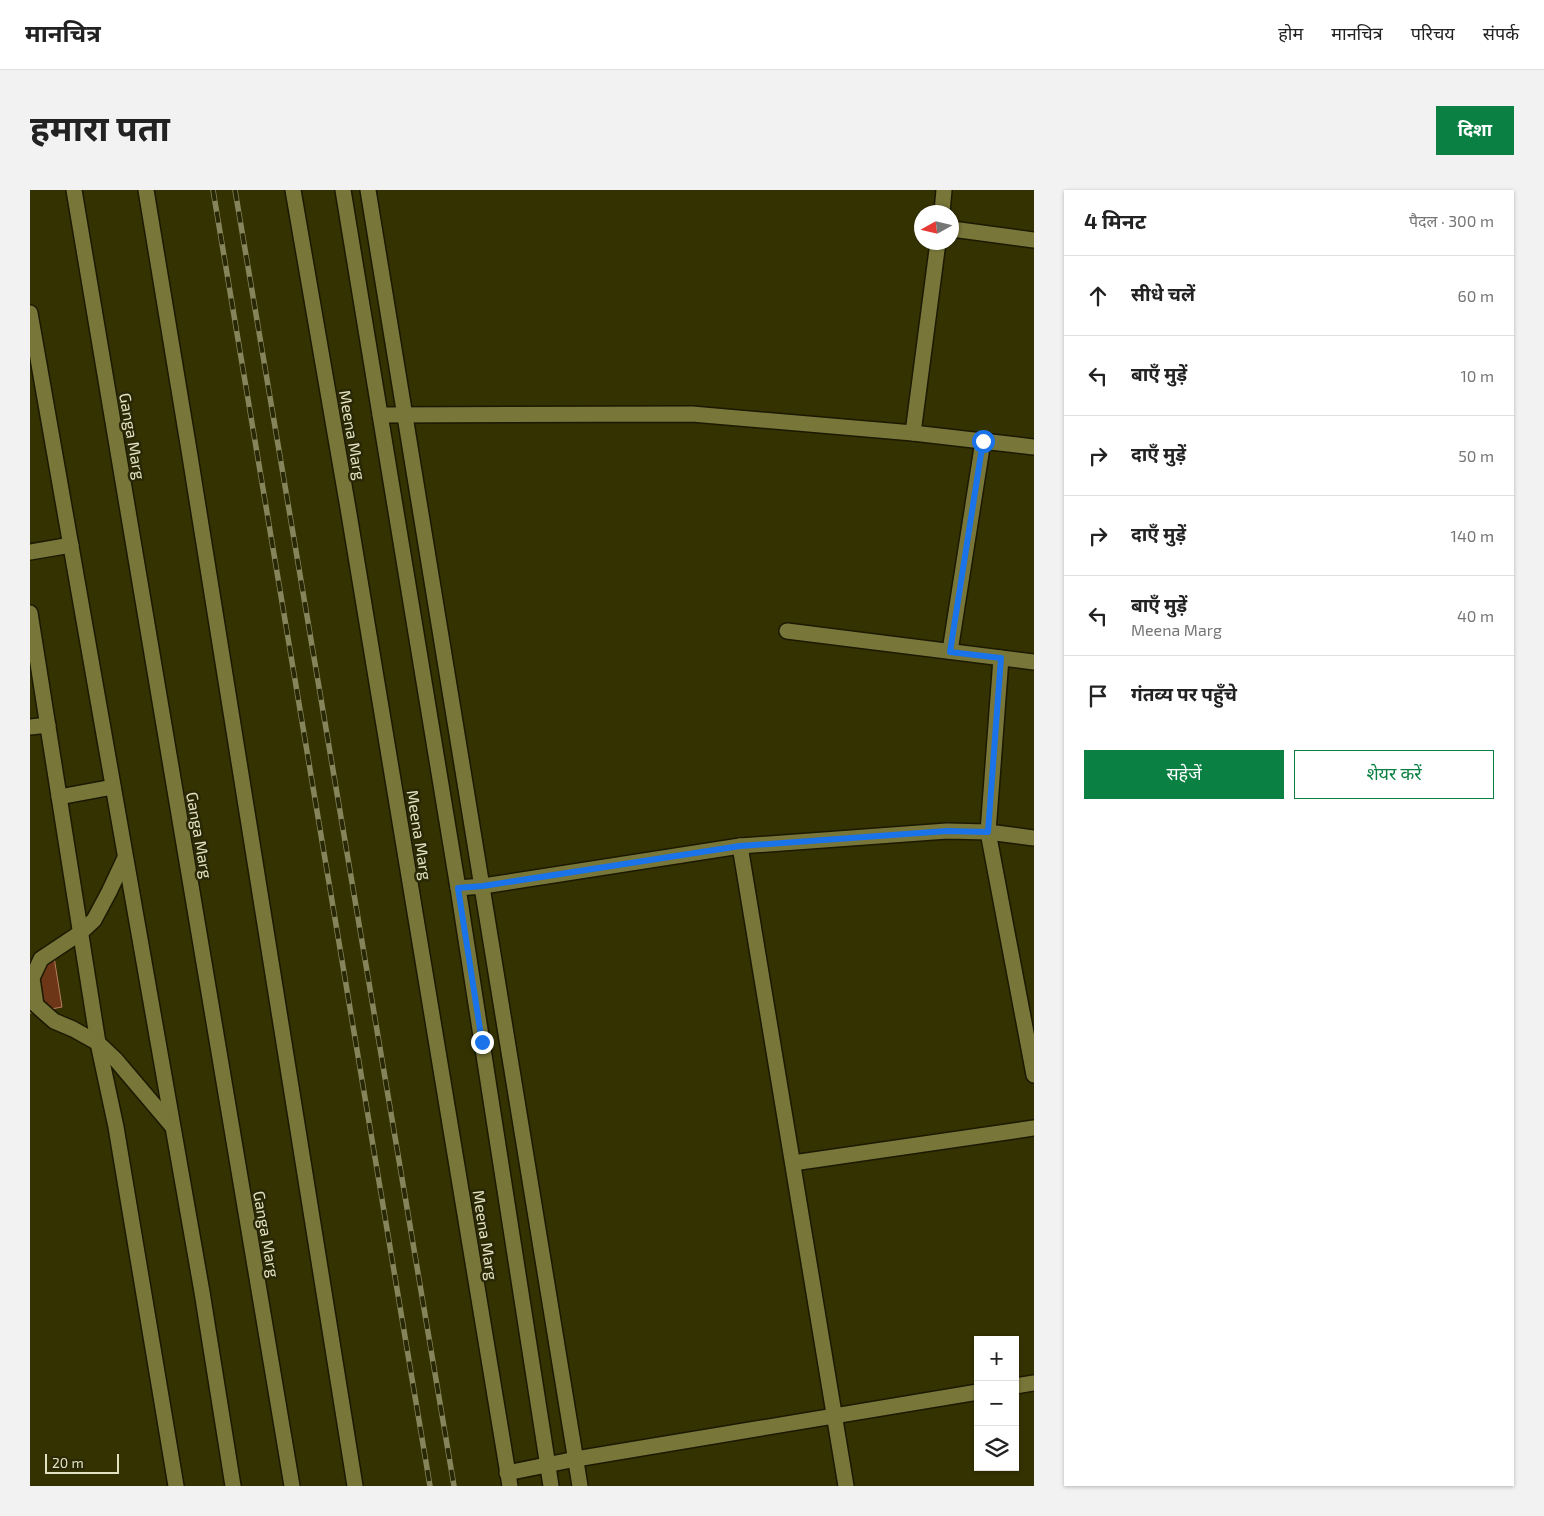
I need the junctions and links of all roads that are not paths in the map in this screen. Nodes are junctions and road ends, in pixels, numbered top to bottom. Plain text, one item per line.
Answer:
1 (74, 190) edge
2 (146, 190) edge
3 (293, 190) edge
4 (343, 190) edge
5 (368, 190) edge
6 (944, 190) edge
7 (943, 205) edge
8 (959, 230) edge
9 (1034, 240) edge
10 (937, 250) edge
11 (30, 313) edge
12 (36, 386) edge
13 (380, 414) junction
14 (405, 414) junction
15 (913, 433) junction
16 (983, 441) junction
17 (1034, 447) edge
18 (71, 546) junction
19 (30, 552) edge
20 (30, 613) edge
21 (787, 631) dead end
22 (950, 652) junction
23 (1001, 658) junction
24 (1034, 662) edge
25 (48, 725) junction
26 (30, 727) edge
27 (113, 787) junction
28 (59, 797) junction
29 (988, 832) junction
30 (1034, 838) edge
31 (740, 846) junction
32 (125, 858) junction
33 (483, 886) junction
34 (458, 888) junction
35 (80, 933) junction
36 (98, 1043) junction
37 (1034, 1075) edge
38 (173, 1127) junction
39 (1034, 1128) edge
40 (793, 1163) junction
41 (1034, 1383) edge
42 (1019, 1385) edge
43 (974, 1393) edge
44 (834, 1417) junction
45 (576, 1459) junction
46 (548, 1464) junction
47 (508, 1480) edge
48 (176, 1486) edge
49 (233, 1486) edge
50 (292, 1486) edge
51 (355, 1486) edge
52 (551, 1486) edge
53 (580, 1486) edge
54 (846, 1486) edge

1 - 50 street, Ganga Marg
2 - 51 street
3 - 47 street, Meena Marg
4 - 13 street, Meena Marg
5 - 14 street
6 - 7 street
8 - 9 street
10 - 15 street
11 - 12 street
12 - 18 street
13 - 14 street
13 - 34 street, Meena Marg
14 - 15 street
14 - 33 street
15 - 16 street
16 - 17 street
16 - 22 street
18 - 19 street
18 - 27 street
20 - 25 street
21 - 22 street
22 - 23 street
23 - 24 street
23 - 29 street
25 - 26 street
25 - 28 street
27 - 28 street
27 - 32 street
28 - 35 street
29 - 30 street
29 - 31 street
29 - 37 street
31 - 33 street
31 - 40 street
32 - 35 street
32 - 38 street
33 - 34 street
33 - 45 street
34 - 46 street, Meena Marg
35 - 36 street
35 - 36 street
36 - 38 street
36 - 48 street
38 - 49 street
39 - 40 street
40 - 44 street
41 - 42 street
43 - 44 street
44 - 45 street
44 - 54 street
45 - 46 street
45 - 53 street
46 - 47 street
46 - 52 street, Meena Marg

